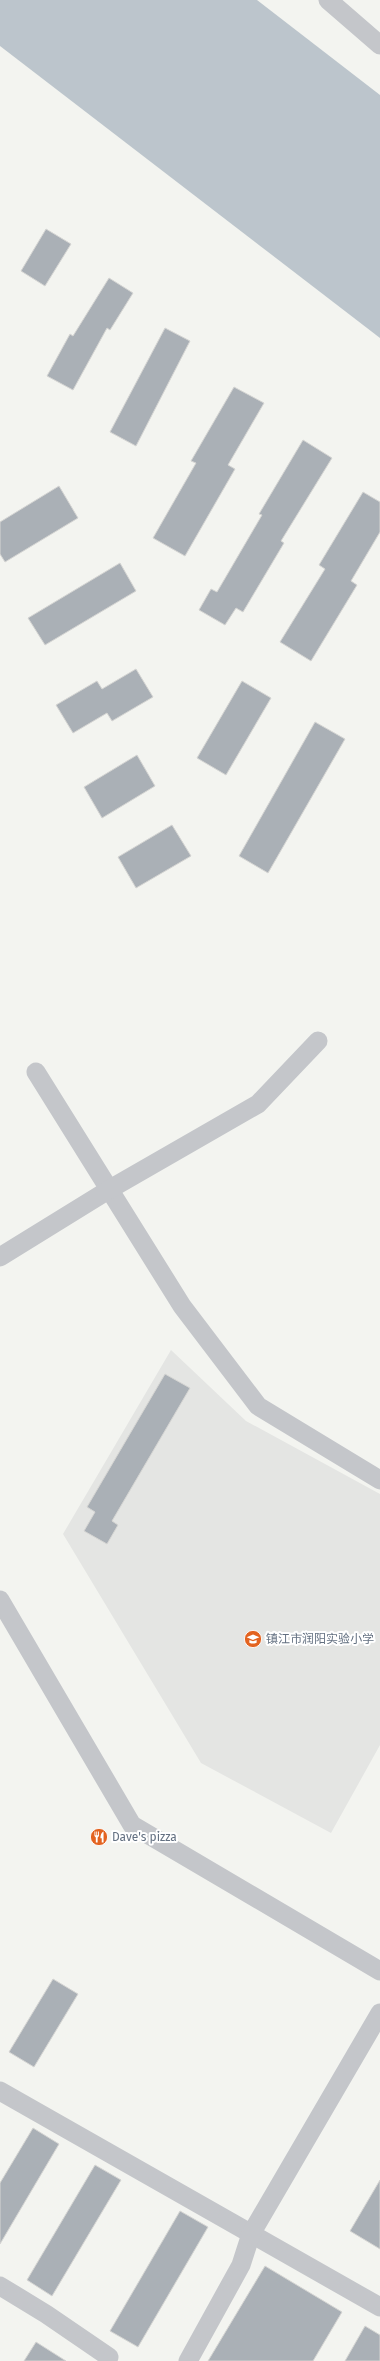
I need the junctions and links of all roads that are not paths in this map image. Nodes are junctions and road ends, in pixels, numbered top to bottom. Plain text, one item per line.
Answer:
1 (328, 0) edge
2 (380, 44) edge
3 (318, 1041) dead end
4 (36, 1072) dead end
5 (110, 1189) junction
6 (0, 1257) edge
7 (380, 1480) edge
8 (0, 1600) edge
9 (380, 1971) edge
10 (380, 2013) edge
11 (0, 2090) edge
12 (251, 2234) junction
13 (0, 2286) edge
14 (380, 2307) edge
15 (110, 2360) edge
16 (188, 2361) edge

1 - 2 street
3 - 5 street
4 - 5 street
5 - 6 street
5 - 7 street
8 - 9 street
10 - 12 street
11 - 12 street
12 - 14 street
12 - 16 street
13 - 15 street

